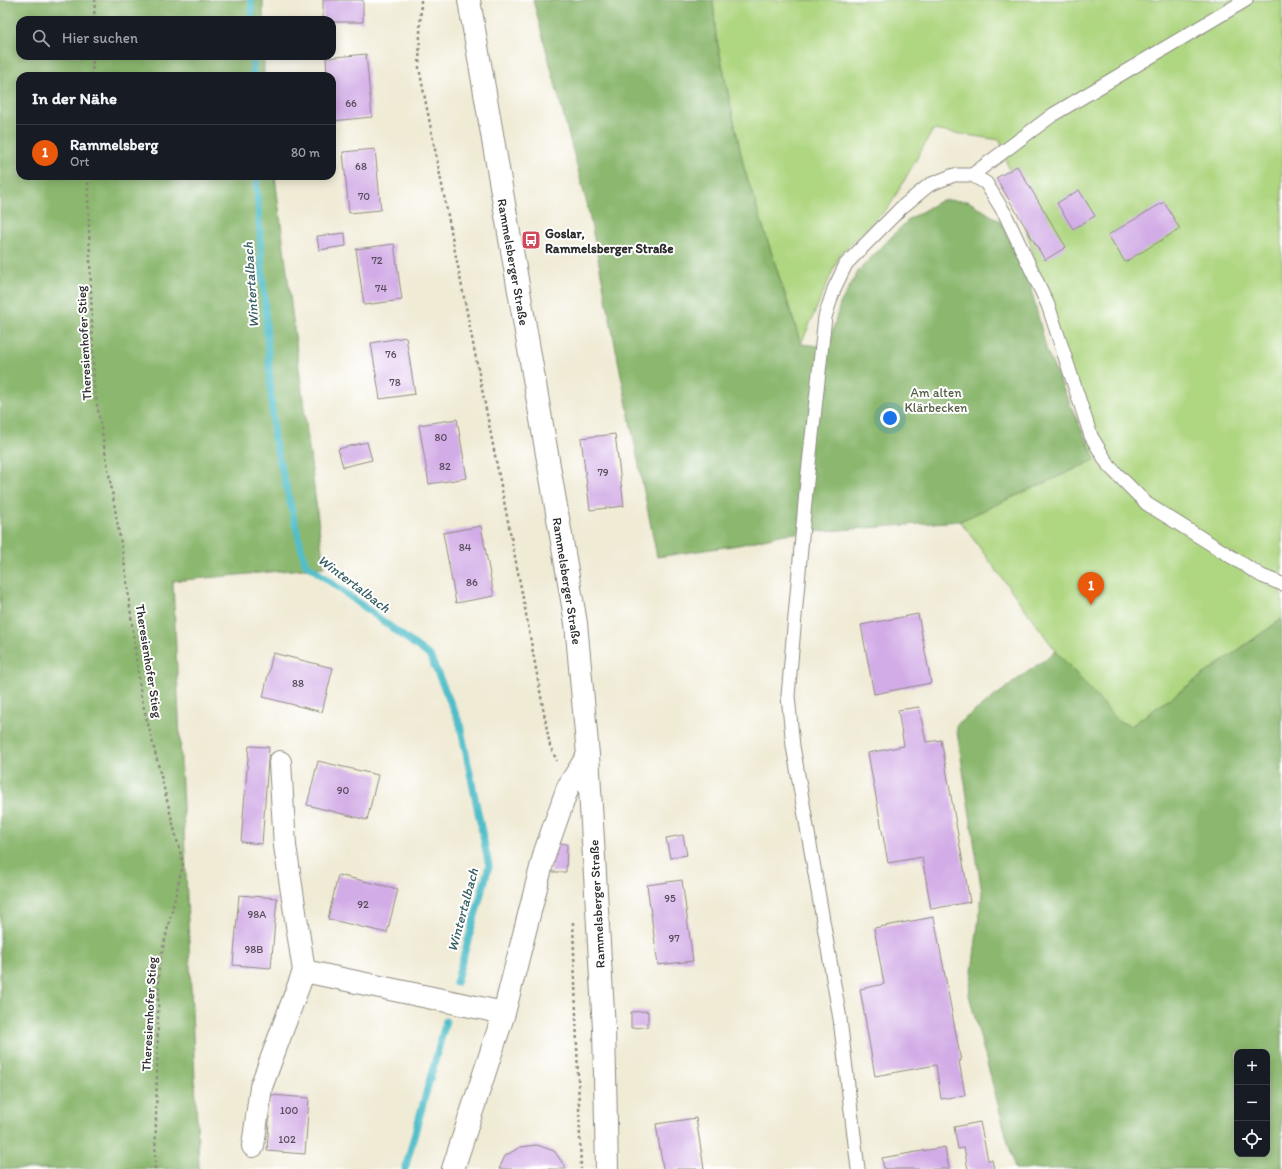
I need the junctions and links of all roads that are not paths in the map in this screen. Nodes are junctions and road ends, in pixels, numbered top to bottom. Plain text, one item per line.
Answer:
1 (469, 0) edge
2 (1246, 0) edge
3 (972, 175) junction
4 (1282, 584) edge
5 (588, 755) junction
6 (280, 762) dead end
7 (304, 971) junction
8 (504, 1013) junction
9 (253, 1146) dead end
10 (453, 1169) edge
11 (607, 1169) edge
12 (858, 1169) edge

1 - 5 street, Rammelsberger Straße
2 - 3 lane
3 - 4 lane
3 - 12 lane
5 - 8 street
5 - 11 street, Rammelsberger Straße
6 - 7 street
7 - 8 street
7 - 9 street
8 - 10 street

